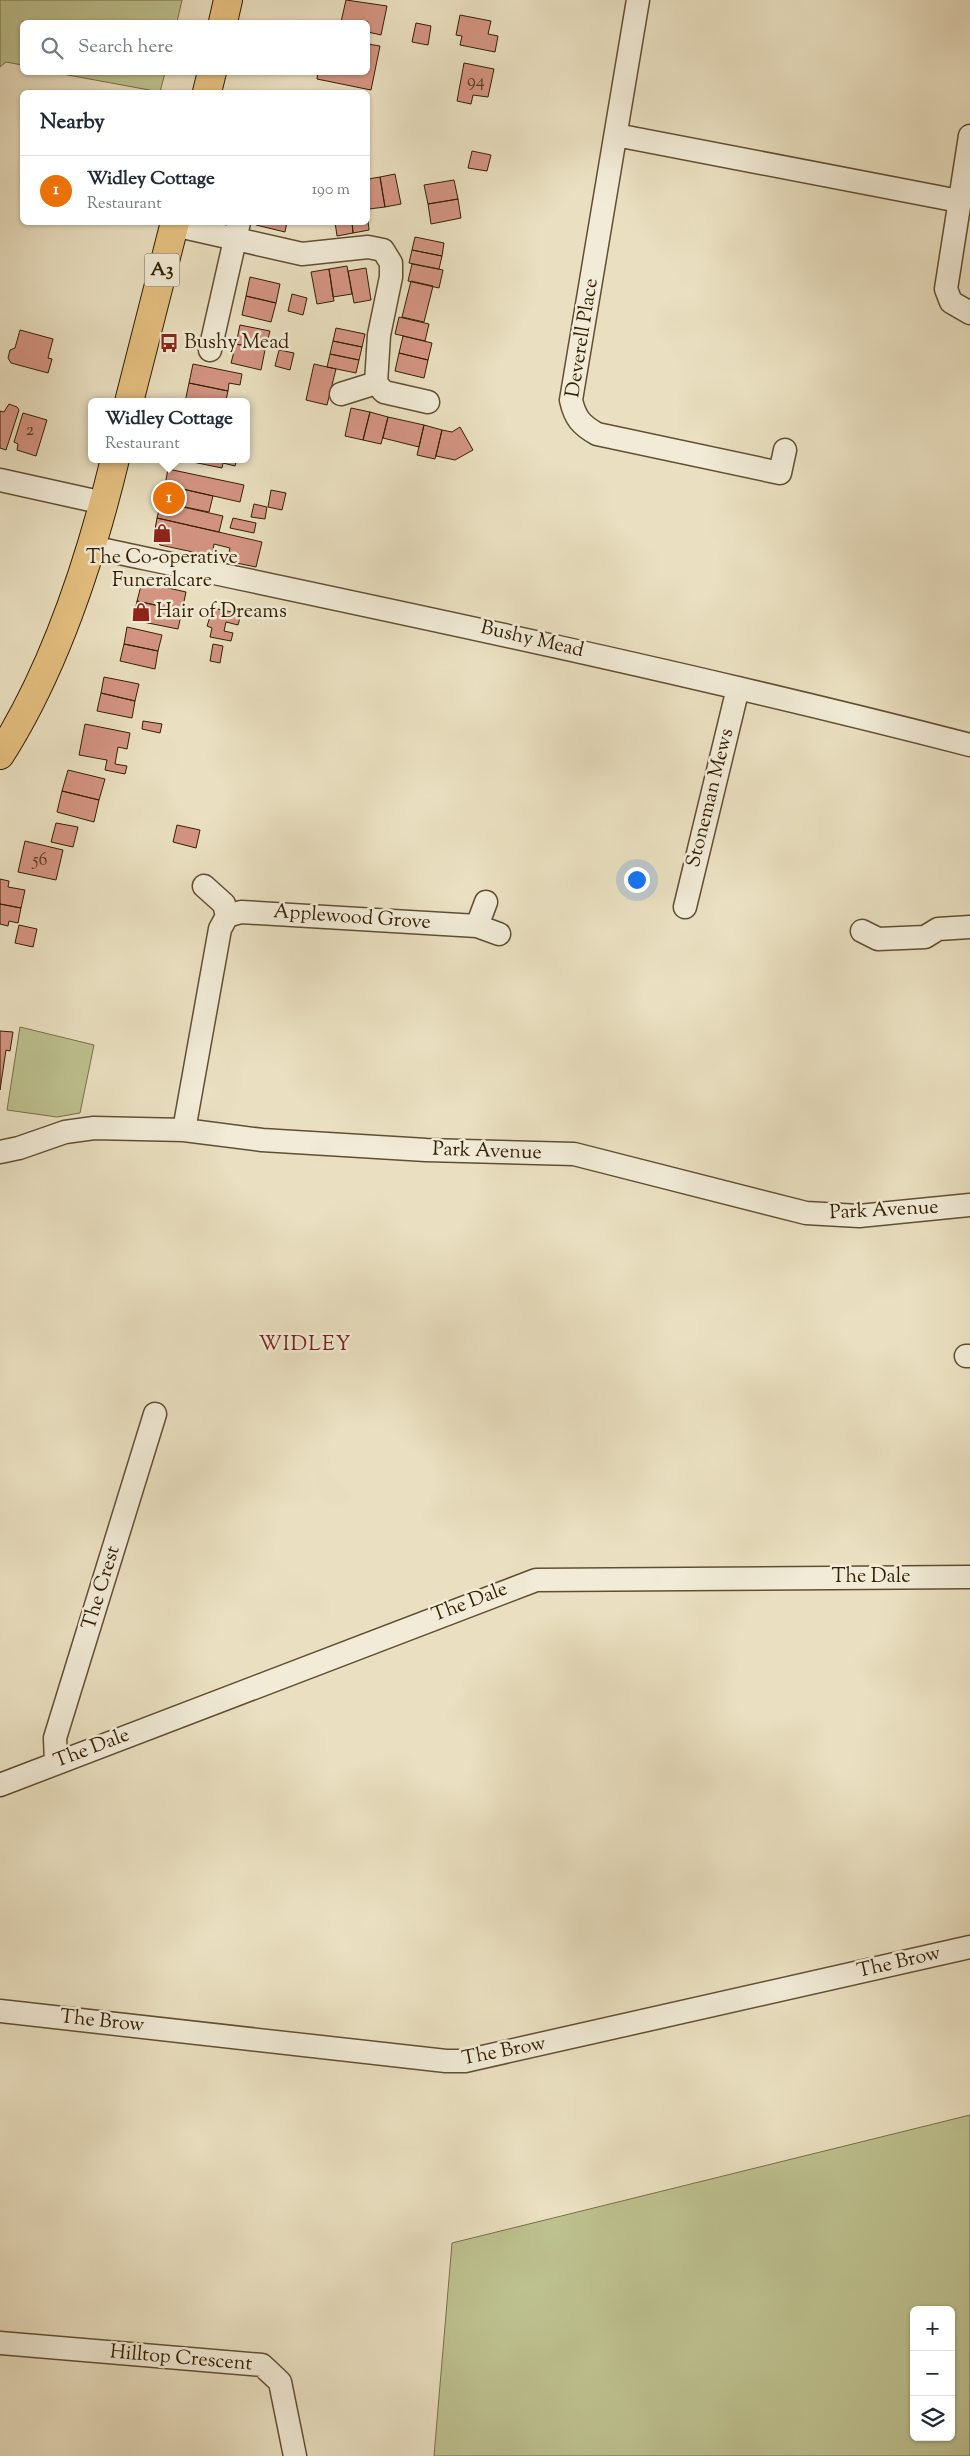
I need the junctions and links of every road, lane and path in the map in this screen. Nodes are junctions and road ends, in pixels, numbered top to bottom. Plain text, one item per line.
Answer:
1 (228, 0) edge
2 (638, 0) edge
3 (223, 20) edge
4 (211, 75) edge
5 (208, 90) edge
6 (616, 134) junction
7 (970, 136) edge
8 (959, 201) junction
9 (175, 225) edge
10 (184, 225) edge
11 (237, 231) edge
12 (970, 313) edge
13 (210, 350) dead end
14 (376, 383) junction
15 (341, 394) dead end
16 (130, 398) edge
17 (428, 402) dead end
18 (785, 450) dead end
19 (114, 463) edge
20 (0, 480) edge
21 (104, 503) junction
22 (91, 548) junction
23 (738, 688) junction
24 (970, 745) edge
25 (0, 755) edge
26 (204, 886) dead end
27 (486, 902) dead end
28 (684, 907) dead end
29 (227, 916) junction
30 (477, 926) junction
31 (970, 927) edge
32 (862, 931) dead end
33 (499, 934) dead end
34 (184, 1130) junction
35 (0, 1152) edge
36 (969, 1212) edge
37 (155, 1414) dead end
38 (970, 1577) edge
39 (56, 1763) junction
40 (0, 1785) edge
41 (970, 1947) edge
42 (0, 2011) edge
43 (0, 2343) edge
44 (294, 2456) edge

1 - 3 main road
2 - 6 street, Deverell Place
4 - 5 main road
6 - 8 street
6 - 18 street, Deverell Place
7 - 8 street
8 - 12 street
9 - 16 main road, A3
10 - 11 street
11 - 13 street
11 - 14 street
14 - 15 street
14 - 17 street
19 - 21 main road
20 - 21 street
21 - 22 main road
22 - 23 street, Bushy Mead
22 - 25 main road
23 - 24 street, Bushy Mead
23 - 28 street, Stoneman Mews
26 - 29 street
27 - 30 street
29 - 30 street, Applewood Grove
29 - 34 street
30 - 33 street, Applewood Grove
31 - 32 street
34 - 35 street, Park Avenue
34 - 36 street, Park Avenue
37 - 39 street, The Crest
38 - 39 street, The Dale
39 - 40 street, The Dale
41 - 42 street, The Brow
43 - 44 street, Hilltop Crescent

